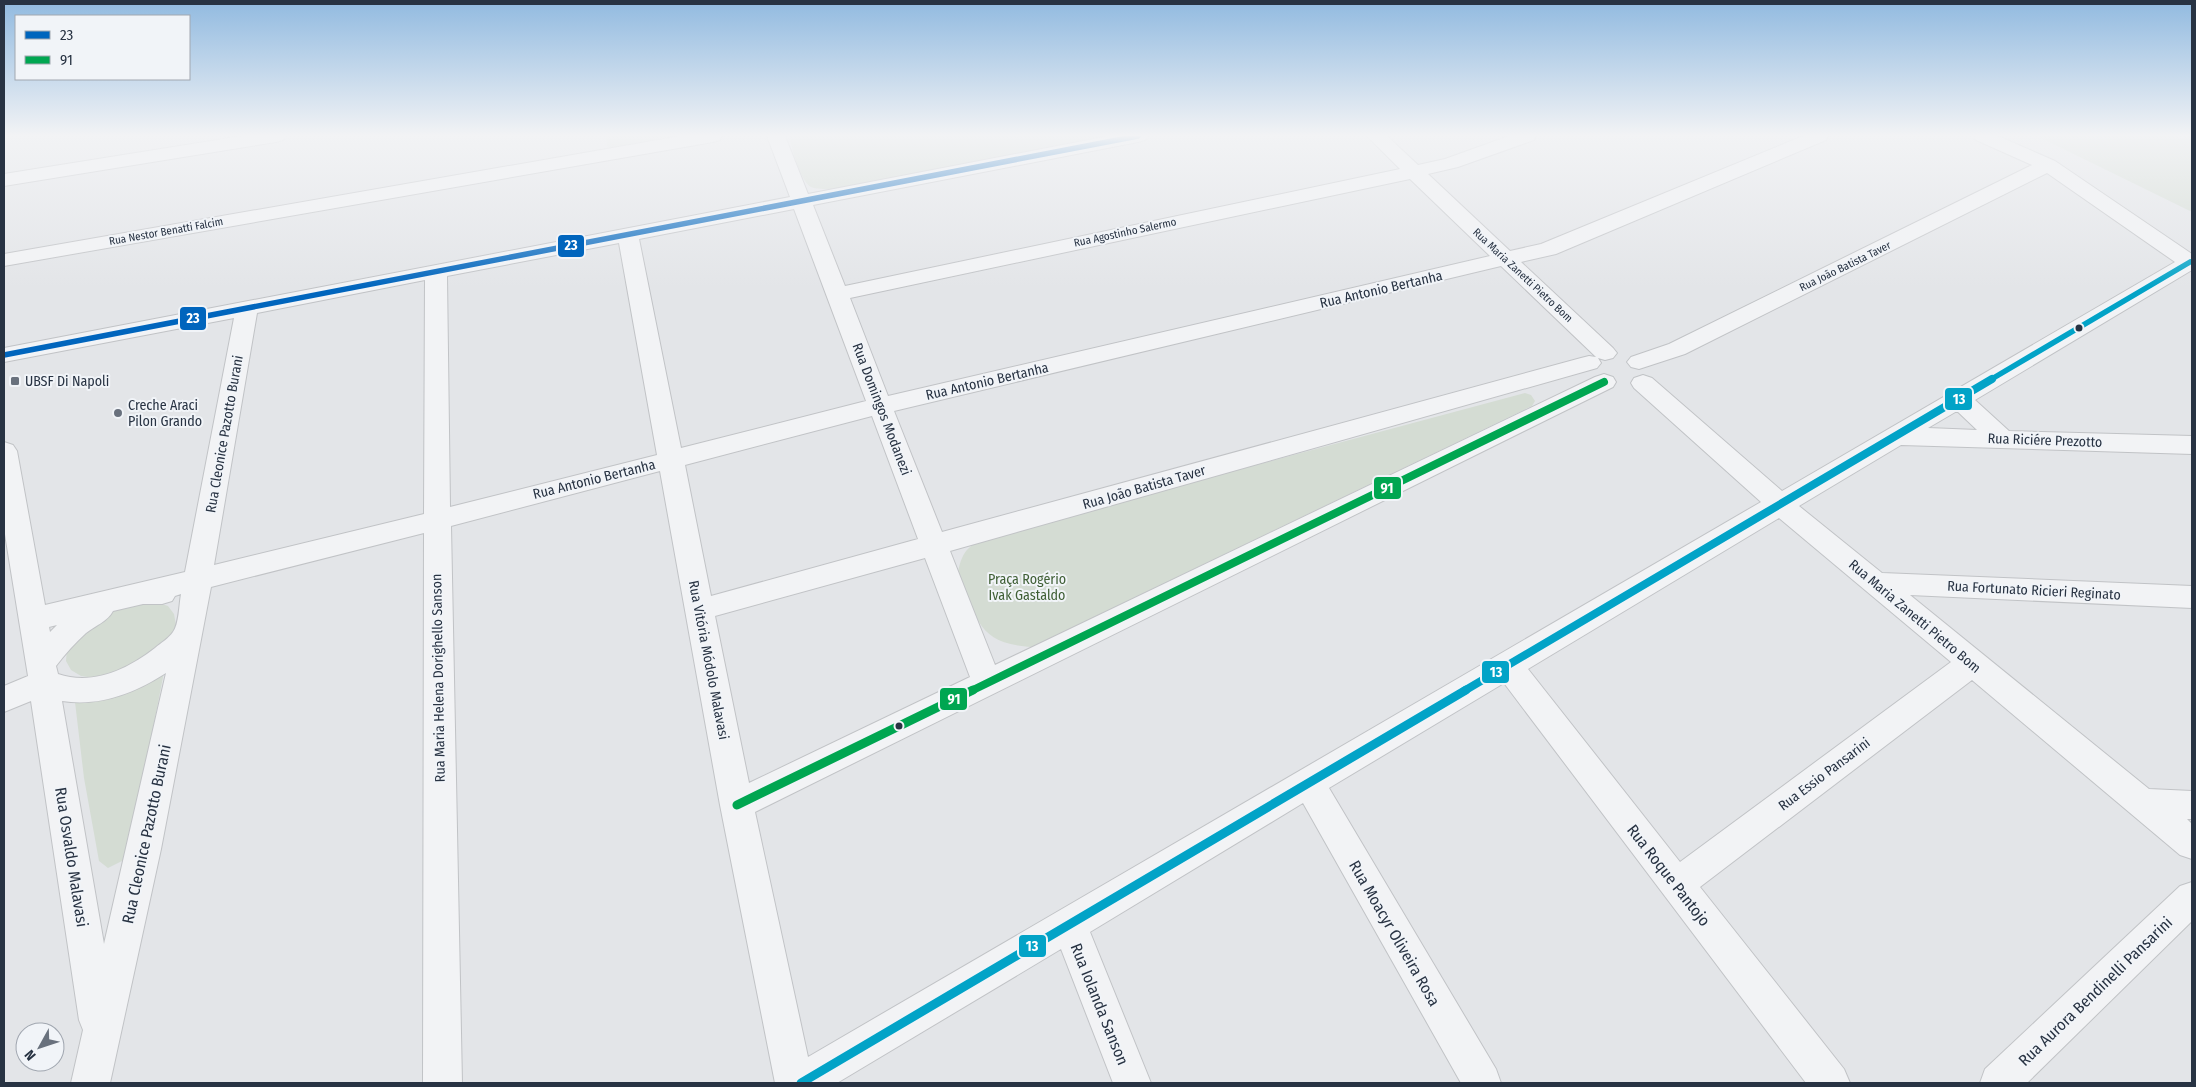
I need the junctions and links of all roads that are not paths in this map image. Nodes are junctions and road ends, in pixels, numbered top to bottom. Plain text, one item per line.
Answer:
1 (422, 187) edge
2 (796, 187) edge
3 (876, 187) edge
4 (1344, 187) edge
5 (1430, 187) edge
6 (1697, 187) edge
7 (2004, 187) edge
8 (2080, 187) edge
9 (802, 201) junction
10 (628, 236) junction
11 (4, 260) edge
12 (1507, 260) junction
13 (2191, 263) edge
14 (436, 273) junction
15 (837, 294) junction
16 (247, 308) junction
17 (4, 355) edge
18 (1599, 366) junction
19 (1641, 373) junction
20 (1523, 382) junction
21 (1959, 399) junction
22 (880, 406) junction
23 (1555, 406) junction
24 (1897, 436) junction
25 (2002, 439) junction
26 (2192, 445) edge
27 (4, 451) edge
28 (670, 460) junction
29 (1781, 505) junction
30 (437, 520) junction
31 (934, 545) junction
32 (197, 580) junction
33 (1876, 583) junction
34 (132, 596) junction
35 (2192, 597) edge
36 (699, 610) junction
37 (34, 619) junction
38 (189, 627) junction
39 (1972, 663) junction
40 (1508, 666) junction
41 (42, 673) junction
42 (987, 682) junction
43 (4, 699) edge
44 (1309, 783) junction
45 (2143, 803) junction
46 (736, 805) junction
47 (2192, 805) edge
48 (2192, 844) edge
49 (1676, 885) junction
50 (2192, 898) edge
51 (1069, 925) junction
52 (100, 1032) junction
53 (90, 1083) edge
54 (443, 1083) edge
55 (794, 1083) edge
56 (801, 1083) edge
57 (1132, 1083) edge
58 (1482, 1083) edge
59 (1830, 1083) edge
60 (1999, 1083) edge

1 - 11 street, Rua Nestor Benatti Falcim
2 - 9 street, Rua Domingos Modanezi
3 - 9 street
4 - 15 street, Rua Agostinho Salermo
5 - 12 street, Rua Maria Zanetti Pietro Bom
6 - 12 street, Rua Antonio Bertanha
7 - 19 street, Rua João Batista Taver
8 - 13 street
9 - 10 street
9 - 15 street, Rua Domingos Modanezi
10 - 14 street
10 - 28 street, Rua Vitória Módolo Malavasi
12 - 18 street, Rua Maria Zanetti Pietro Bom
12 - 22 street, Rua Antonio Bertanha
13 - 21 street
14 - 16 street
14 - 30 street, Rua Maria Helena Dorighello Sanson
15 - 22 street, Rua Domingos Modanezi
16 - 17 street
16 - 32 street, Rua Cleonice Pazotto Burani
18 - 19 street
18 - 19 street, Rua João Batista Taver
18 - 20 street, Rua João Batista Taver
18 - 23 street
19 - 29 street, Rua Maria Zanetti Pietro Bom
20 - 23 street
20 - 31 street, Rua João Batista Taver
21 - 24 street
21 - 25 street
22 - 28 street, Rua Antonio Bertanha
22 - 31 street, Rua Domingos Modanezi
23 - 42 street
24 - 25 street, Rua Riciére Prezotto
24 - 29 street
25 - 26 street, Rua Riciére Prezotto
27 - 37 street, Rua Osvaldo Malavasi
28 - 30 street, Rua Antonio Bertanha
28 - 36 street, Rua Vitória Módolo Malavasi
29 - 33 street, Rua Maria Zanetti Pietro Bom
29 - 40 street
30 - 32 street, Rua Antonio Bertanha
30 - 54 street, Rua Maria Helena Dorighello Sanson
31 - 36 street, Rua João Batista Taver
31 - 42 street, Rua Domingos Modanezi
32 - 34 street, Rua Antonio Bertanha
32 - 38 street, Rua Cleonice Pazotto Burani
33 - 35 street, Rua Fortunato Ricieri Reginato
33 - 39 street, Rua Maria Zanetti Pietro Bom
34 - 37 street
34 - 38 street
34 - 41 street
36 - 46 street, Rua Vitória Módolo Malavasi
37 - 41 street, Rua Osvaldo Malavasi
38 - 41 street
38 - 52 street, Rua Cleonice Pazotto Burani
39 - 45 street, Rua Maria Zanetti Pietro Bom
39 - 49 street, Rua Essio Pansarini
40 - 44 street
40 - 49 street, Rua Roque Pantojo
41 - 43 street
41 - 52 street, Rua Osvaldo Malavasi
42 - 46 street
44 - 51 street
44 - 58 street, Rua Moacyr Oliveira Rosa
45 - 47 street
45 - 48 street, Rua Maria Zanetti Pietro Bom
46 - 55 street, Rua Vitória Módolo Malavasi
49 - 59 street, Rua Roque Pantojo
50 - 60 street, Rua Aurora Bendinelli Pansarini
51 - 56 street
51 - 57 street, Rua Iolanda Sanson
52 - 53 street, Rua Cleonice Pazotto Burani

